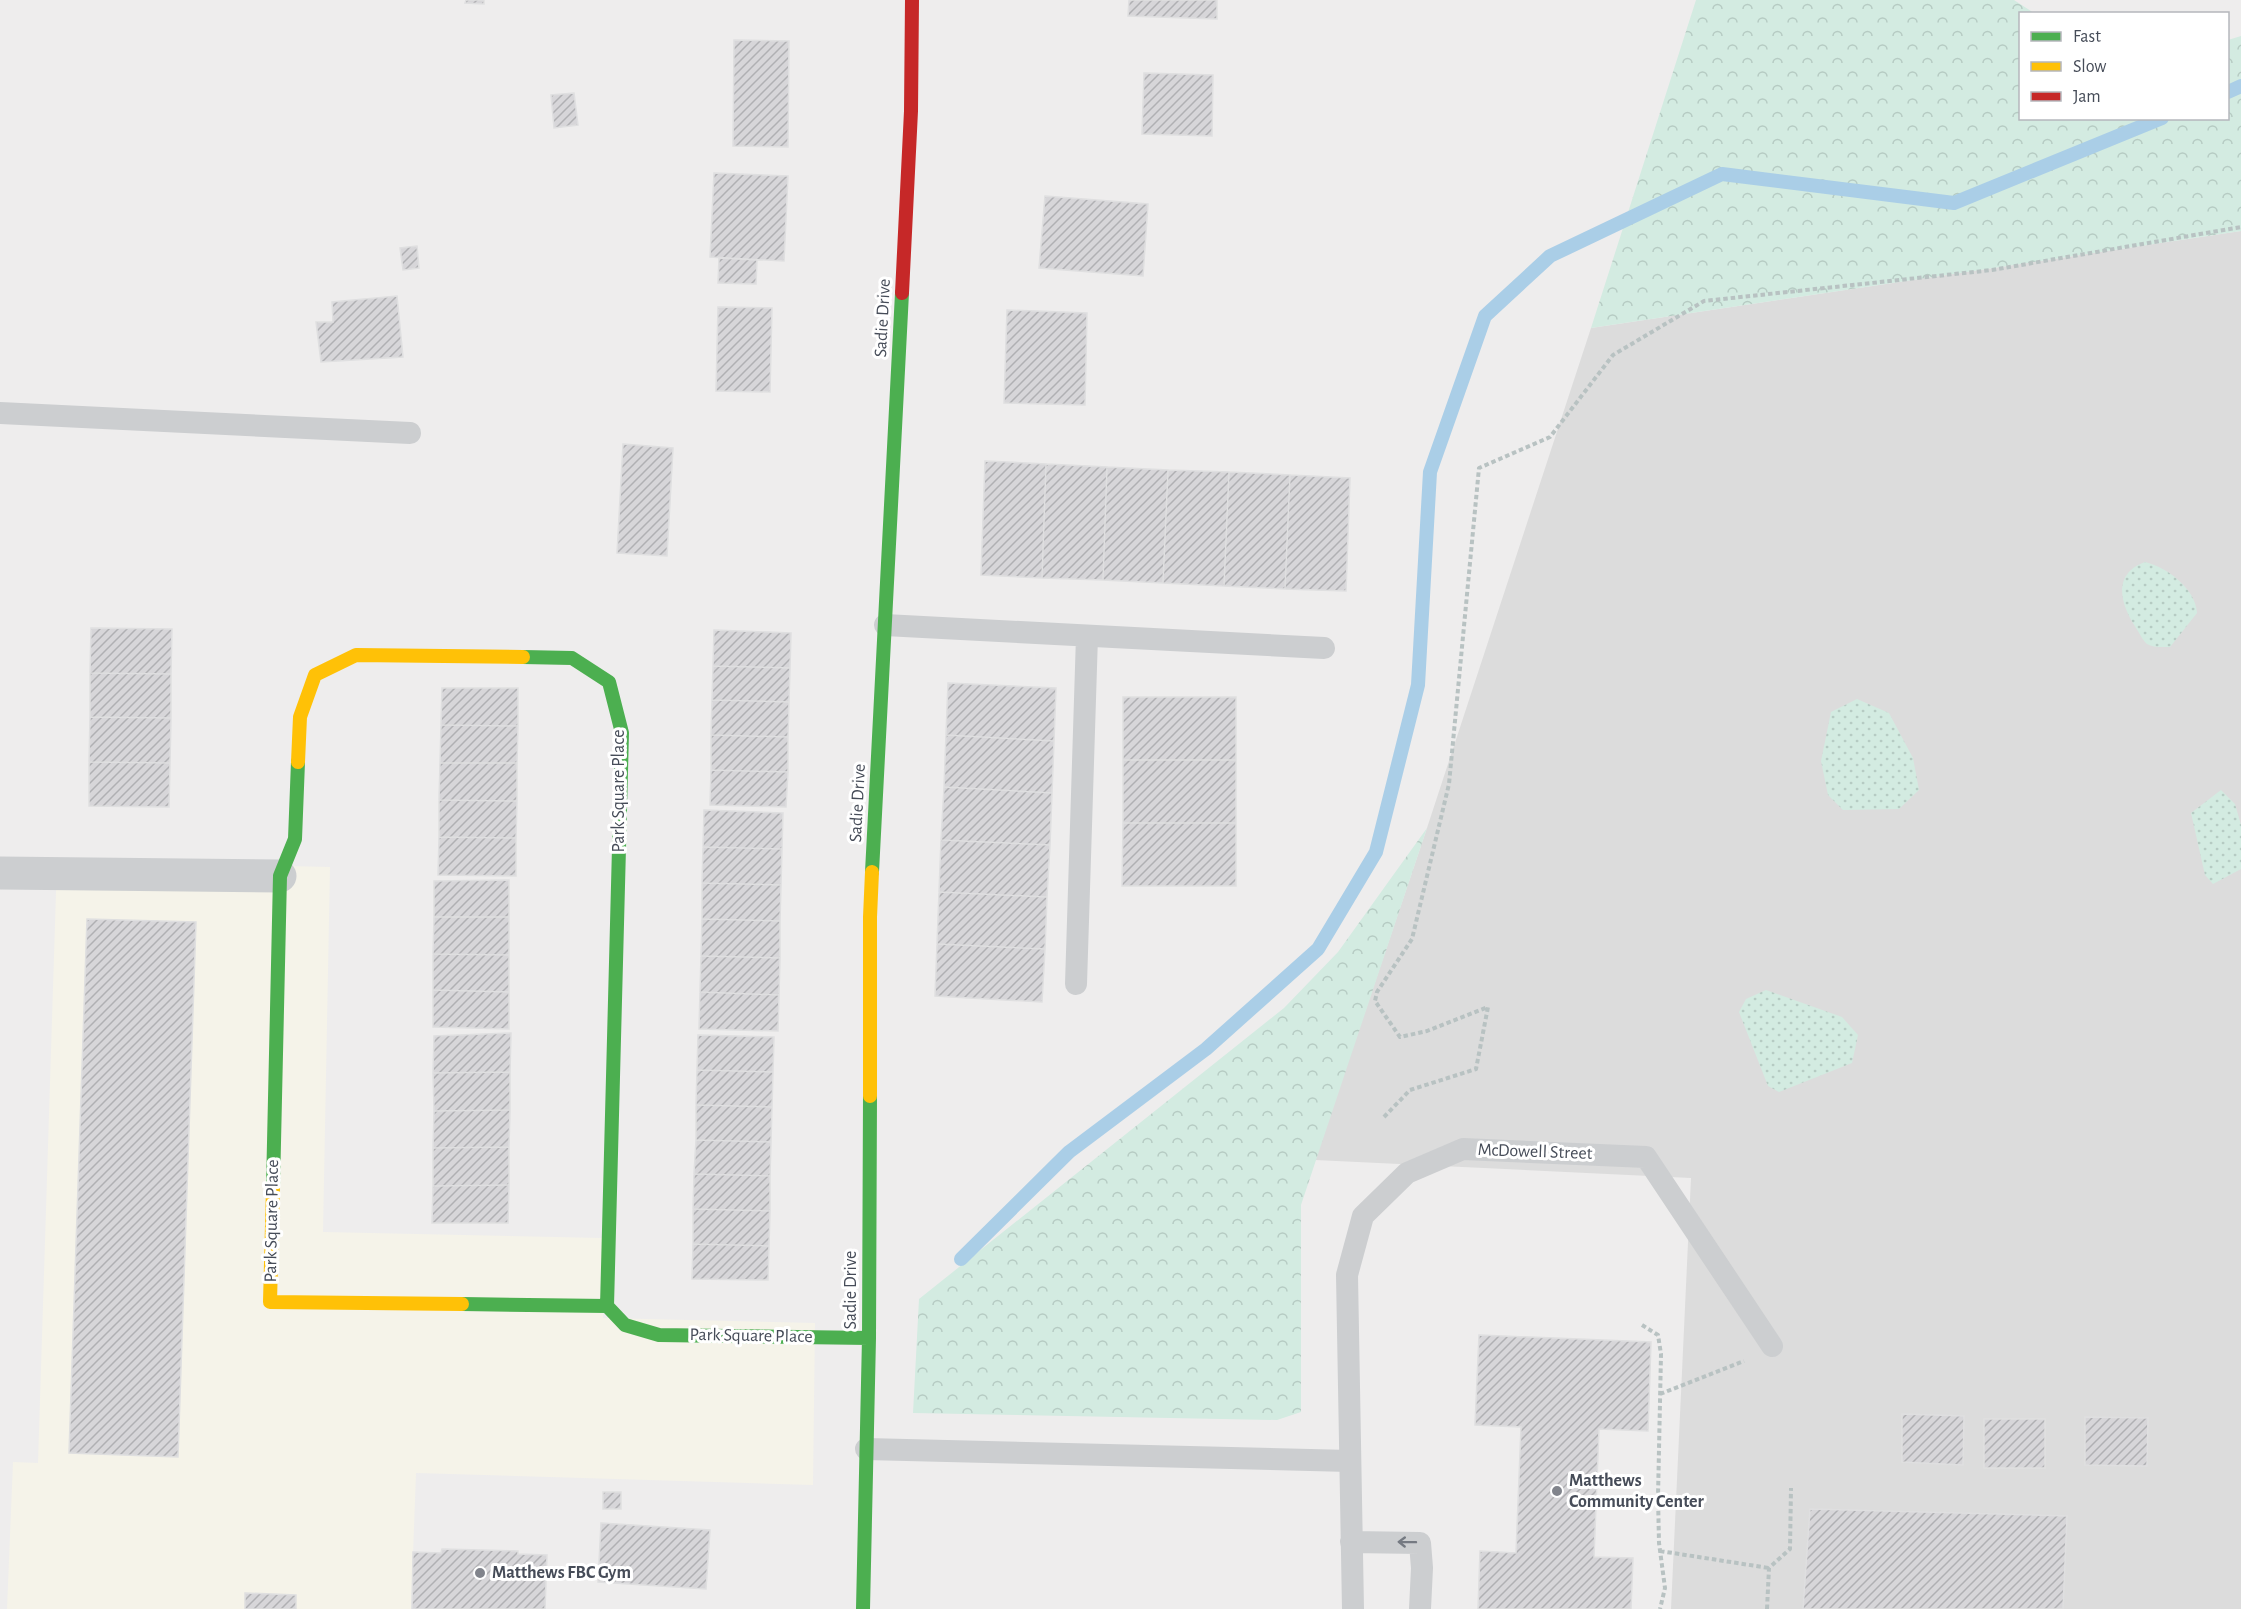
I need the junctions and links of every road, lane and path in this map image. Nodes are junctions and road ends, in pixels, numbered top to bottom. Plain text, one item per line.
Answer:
1 (912, 0) edge
2 (2241, 226) edge
3 (0, 413) edge
4 (411, 433) dead end
5 (885, 625) junction
6 (1087, 636) junction
7 (1324, 648) dead end
8 (0, 873) edge
9 (280, 876) junction
10 (1076, 984) dead end
11 (1384, 1117) dead end
12 (607, 1306) junction
13 (1642, 1325) dead end
14 (869, 1338) junction
15 (1772, 1346) dead end
16 (1744, 1361) dead end
17 (1660, 1394) junction
18 (866, 1449) junction
19 (1350, 1461) junction
20 (1791, 1488) dead end
21 (1351, 1542) junction
22 (1660, 1551) junction
23 (1769, 1568) junction
24 (863, 1609) edge
25 (1353, 1609) edge
26 (1420, 1609) edge
27 (1660, 1609) edge
28 (1767, 1609) edge

1 - 5 street, Sadie Drive
2 - 11 path
3 - 4 lane
5 - 6 lane
5 - 14 street, Sadie Drive
6 - 7 lane
6 - 10 lane
8 - 9 street
9 - 12 street, Park Square Place
9 - 12 street, Park Square Place
12 - 14 street, Park Square Place
13 - 17 path
14 - 18 street, Sadie Drive
15 - 19 lane, McDowell Street
16 - 17 path
17 - 22 path
18 - 19 lane
18 - 24 street, Sadie Drive
19 - 21 lane, McDowell Street
20 - 23 path
21 - 25 lane, McDowell Street
26 -> 21 lane
22 - 23 path
22 - 27 path
23 - 28 path

